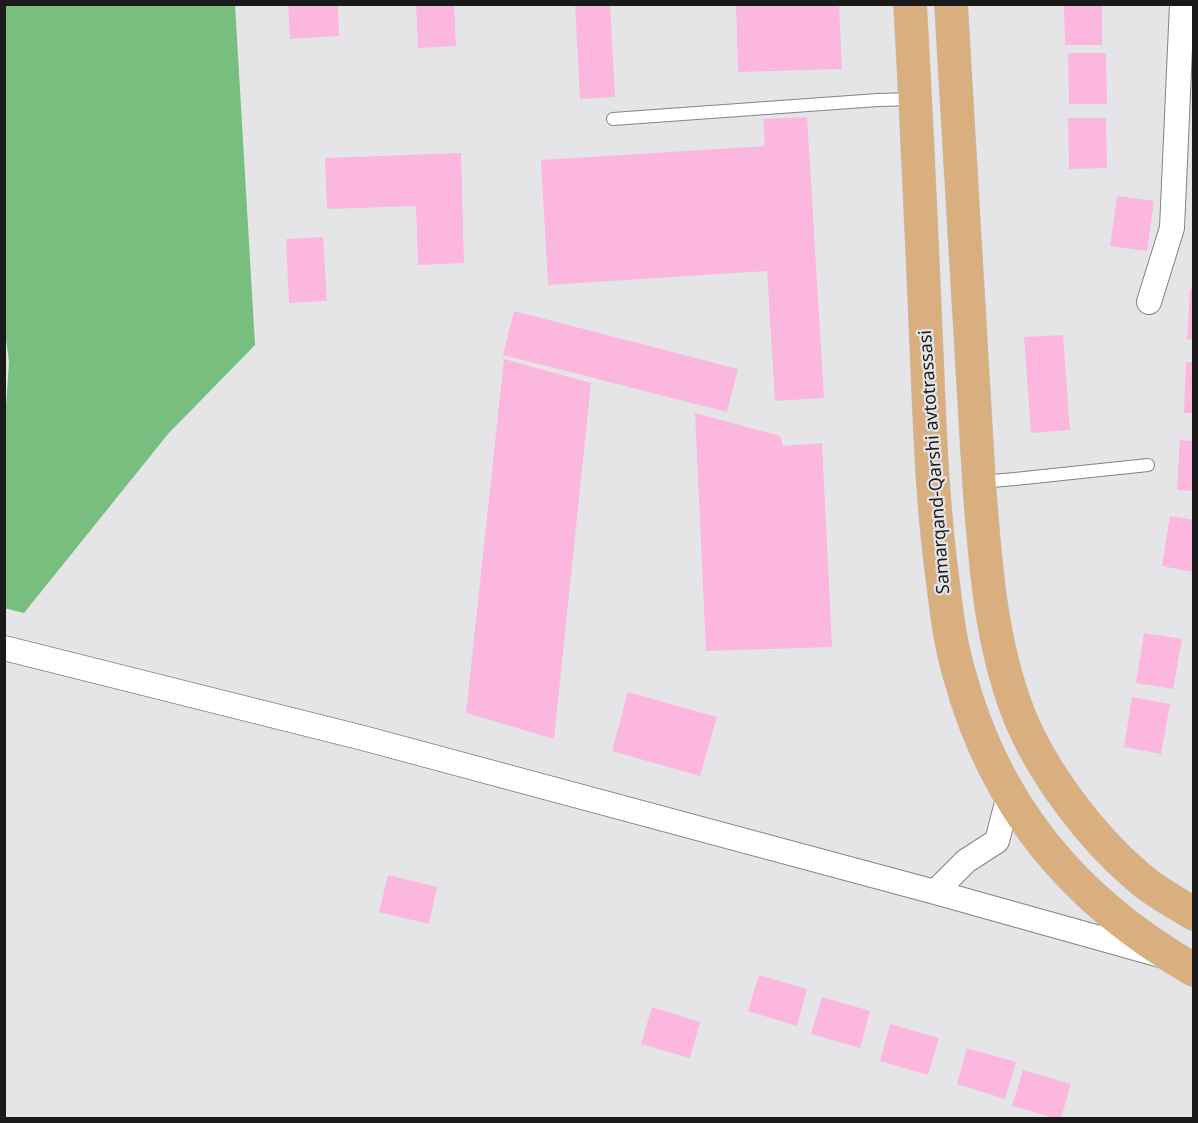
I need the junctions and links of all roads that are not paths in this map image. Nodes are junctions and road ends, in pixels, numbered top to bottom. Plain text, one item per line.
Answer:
1 (910, 4) edge
2 (951, 4) edge
3 (1182, 4) edge
4 (915, 99) junction
5 (613, 119) dead end
6 (1149, 302) dead end
7 (1148, 465) dead end
8 (979, 482) junction
9 (4, 648) edge
10 (1009, 795) junction
11 (935, 892) junction
12 (1194, 914) edge
13 (1185, 965) edge

1 - 4 main road, Samarqand-Qarshi avtotrassasi
2 - 8 main road
3 - 6 street
4 - 5 lane
4 - 10 main road, Samarqand-Qarshi avtotrassasi
7 - 8 lane
8 - 12 main road
9 - 11 street
10 - 11 street
10 - 13 main road, Samarqand-Qarshi avtotrassasi
11 - 13 street

